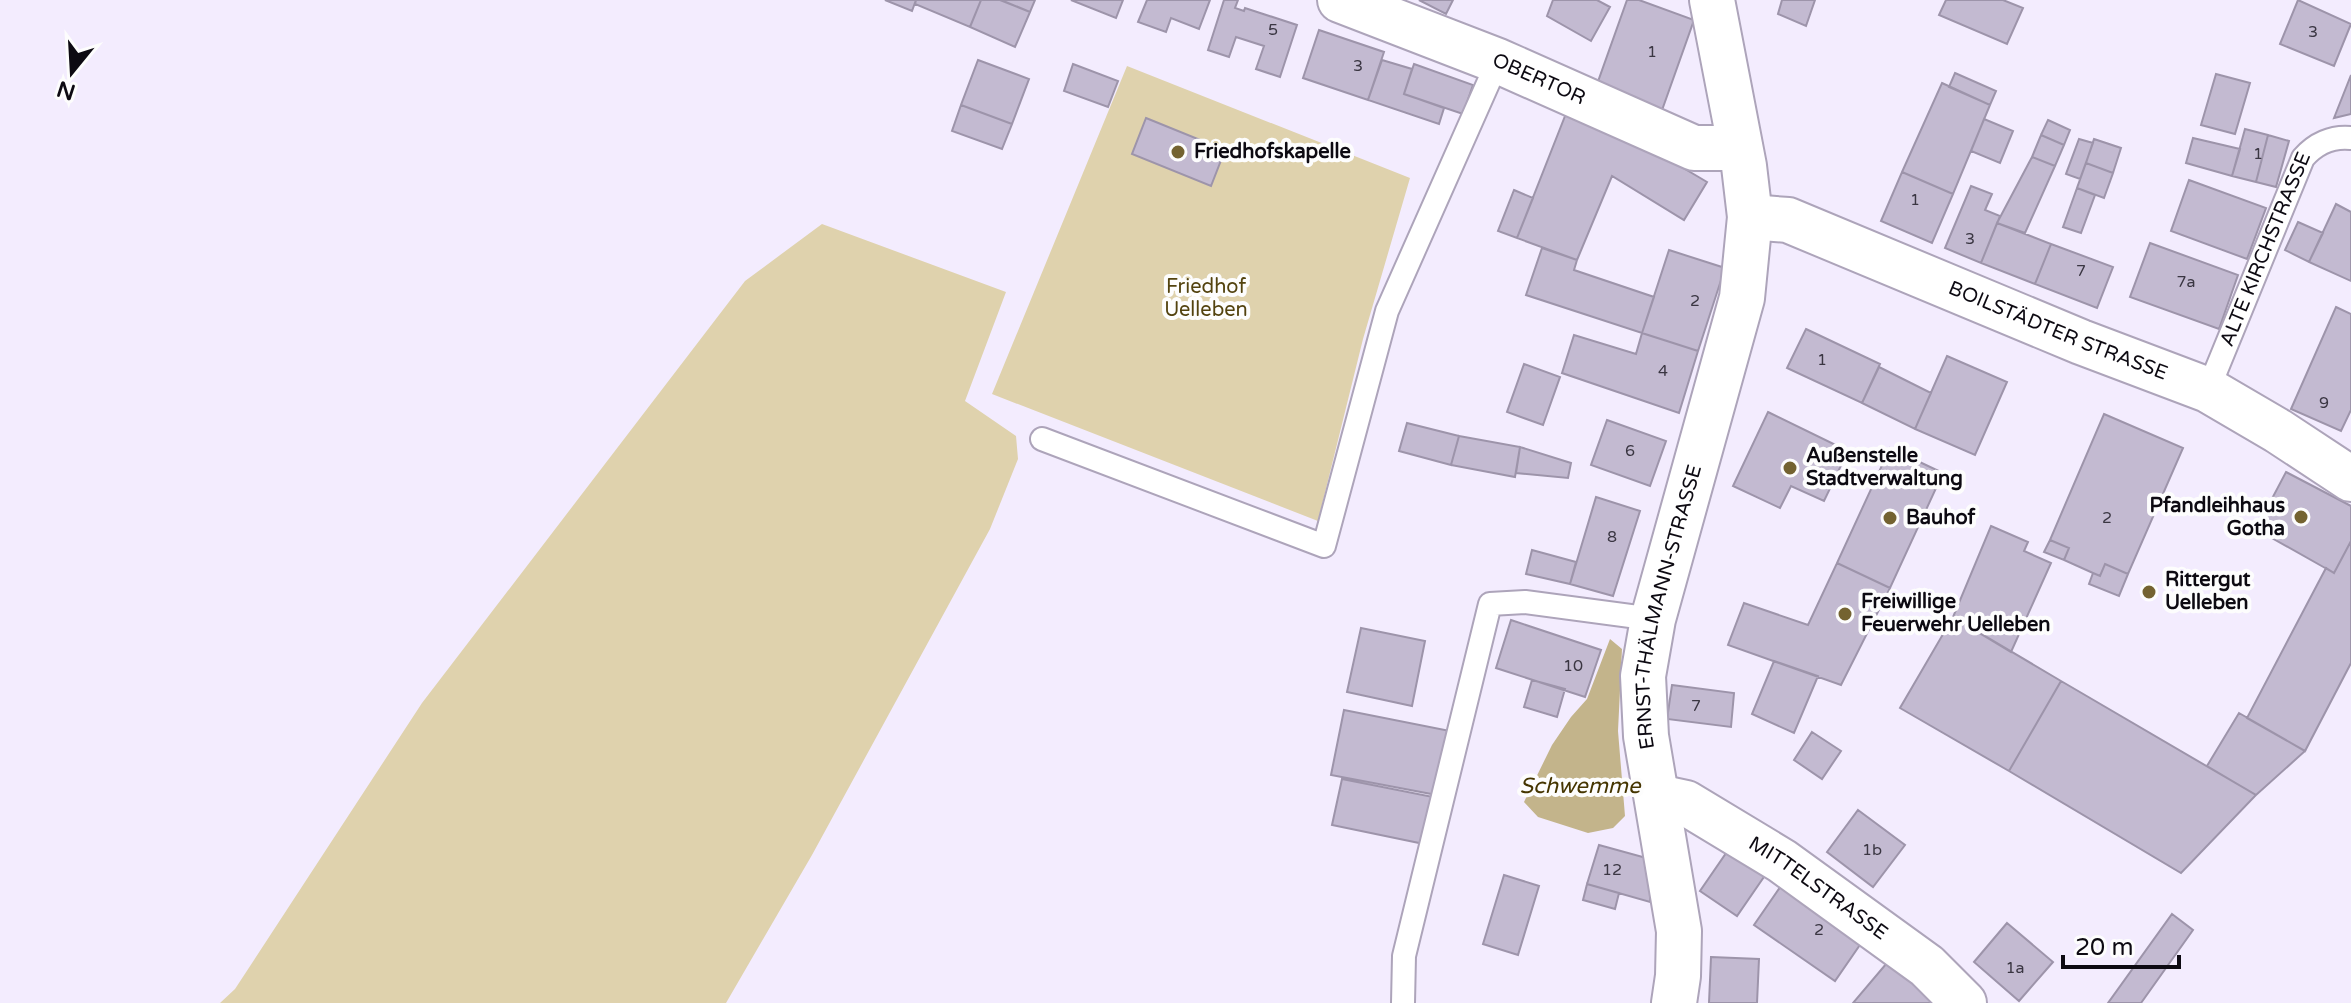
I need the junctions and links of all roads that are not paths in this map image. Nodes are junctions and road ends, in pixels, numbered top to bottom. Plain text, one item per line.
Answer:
1 (1340, 0) edge
2 (1712, 0) edge
3 (1498, 61) junction
4 (2351, 138) edge
5 (1740, 148) junction
6 (1750, 217) junction
7 (2208, 390) junction
8 (1042, 439) dead end
9 (2351, 479) edge
10 (1653, 619) junction
11 (1658, 797) junction
12 (1403, 1003) edge
13 (1674, 1003) edge
14 (1964, 1003) edge

1 - 3 street, OBERTOR
2 - 5 street, ERNST-THÄLMANN-STRASSE
3 - 5 street, OBERTOR
3 - 8 lane
4 - 7 lane, ALTE KIRCHSTRASSE
5 - 6 street, ERNST-THÄLMANN-STRASSE
6 - 7 street, BOILSTÄDTER STRASSE
6 - 10 street, ERNST-THÄLMANN-STRASSE
7 - 9 street, BOILSTÄDTER STRASSE
10 - 11 street, ERNST-THÄLMANN-STRASSE
10 - 12 lane
11 - 13 street, ERNST-THÄLMANN-STRASSE
11 - 14 street, MITTELSTRASSE

